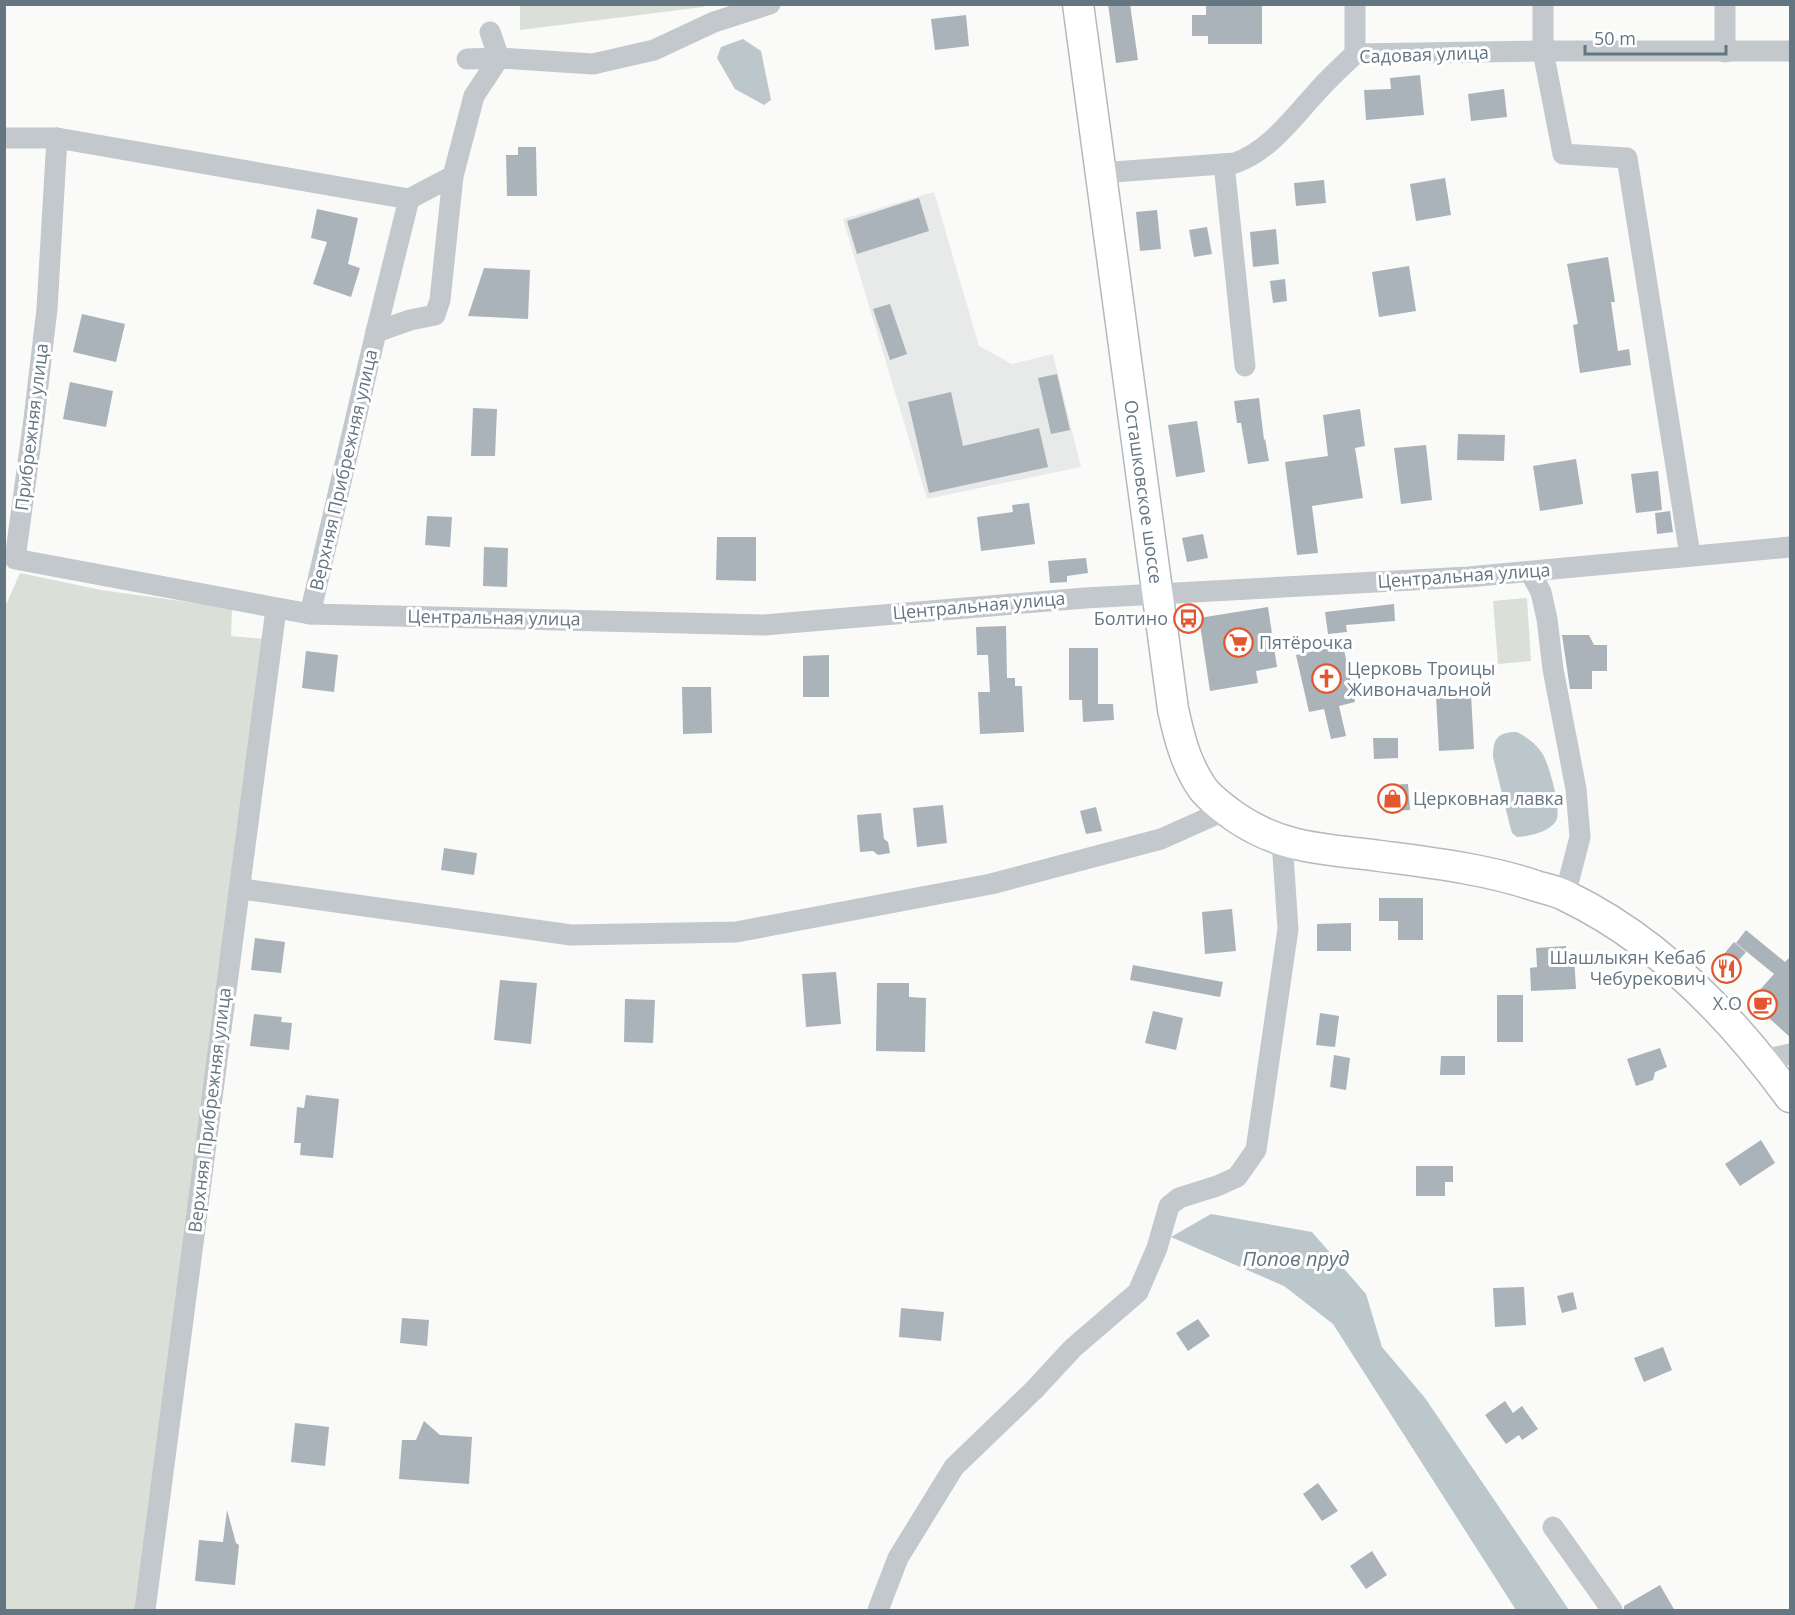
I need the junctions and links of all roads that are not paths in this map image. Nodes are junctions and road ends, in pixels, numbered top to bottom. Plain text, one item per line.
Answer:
1 (770, 4) edge
2 (1078, 4) edge
3 (1355, 4) edge
4 (1543, 4) edge
5 (1725, 4) edge
6 (490, 32) dead end
7 (1543, 51) junction
8 (1791, 51) edge
9 (1725, 52) junction
10 (1354, 54) junction
11 (499, 58) junction
12 (467, 59) dead end
13 (4, 138) edge
14 (57, 138) junction
15 (1224, 164) junction
16 (1101, 173) junction
17 (453, 176) junction
18 (409, 199) junction
19 (376, 332) junction
20 (1245, 366) dead end
21 (1791, 547) edge
22 (1690, 555) junction
23 (1530, 572) junction
24 (1157, 595) junction
25 (276, 609) junction
26 (310, 614) junction
27 (1226, 810) junction
28 (1282, 841) junction
29 (250, 890) dead end
30 (1565, 895) junction
31 (1777, 1057) edge
32 (1791, 1097) edge
33 (1553, 1527) dead end
34 (145, 1611) edge
35 (878, 1611) edge
36 (1612, 1611) edge

1 - 11 street
2 - 16 main road, Осташковское шоссе
3 - 10 street
4 - 7 street
5 - 9 street
6 - 11 street
7 - 9 street, Садовая улица
7 - 10 street, Садовая улица
7 - 22 street
8 - 9 street, Садовая улица
10 - 15 street, Садовая улица
11 - 12 street
11 - 17 street, Верхняя Прибрежняя улица
13 - 14 street
14 - 18 street
14 - 25 street, Прибрежняя улица
15 - 16 street, Садовая улица
15 - 20 street
16 - 24 main road, Осташковское шоссе
17 - 18 street
17 - 19 street, Верхняя Прибрежняя улица
18 - 19 street
19 - 26 street, Верхняя Прибрежняя улица
21 - 22 street, Центральная улица
22 - 23 street, Центральная улица
23 - 24 street, Центральная улица
23 - 30 street
24 - 26 street, Центральная улица
24 - 27 main road, Осташковское шоссе
25 - 26 street, Прибрежняя улица
25 - 34 street, Верхняя Прибрежняя улица
27 - 28 main road, Осташковское шоссе
27 - 29 street
28 - 30 main road, Осташковское шоссе
28 - 35 street
30 - 31 main road, Осташковское шоссе
31 - 32 main road, Осташковское шоссе
33 - 36 street

